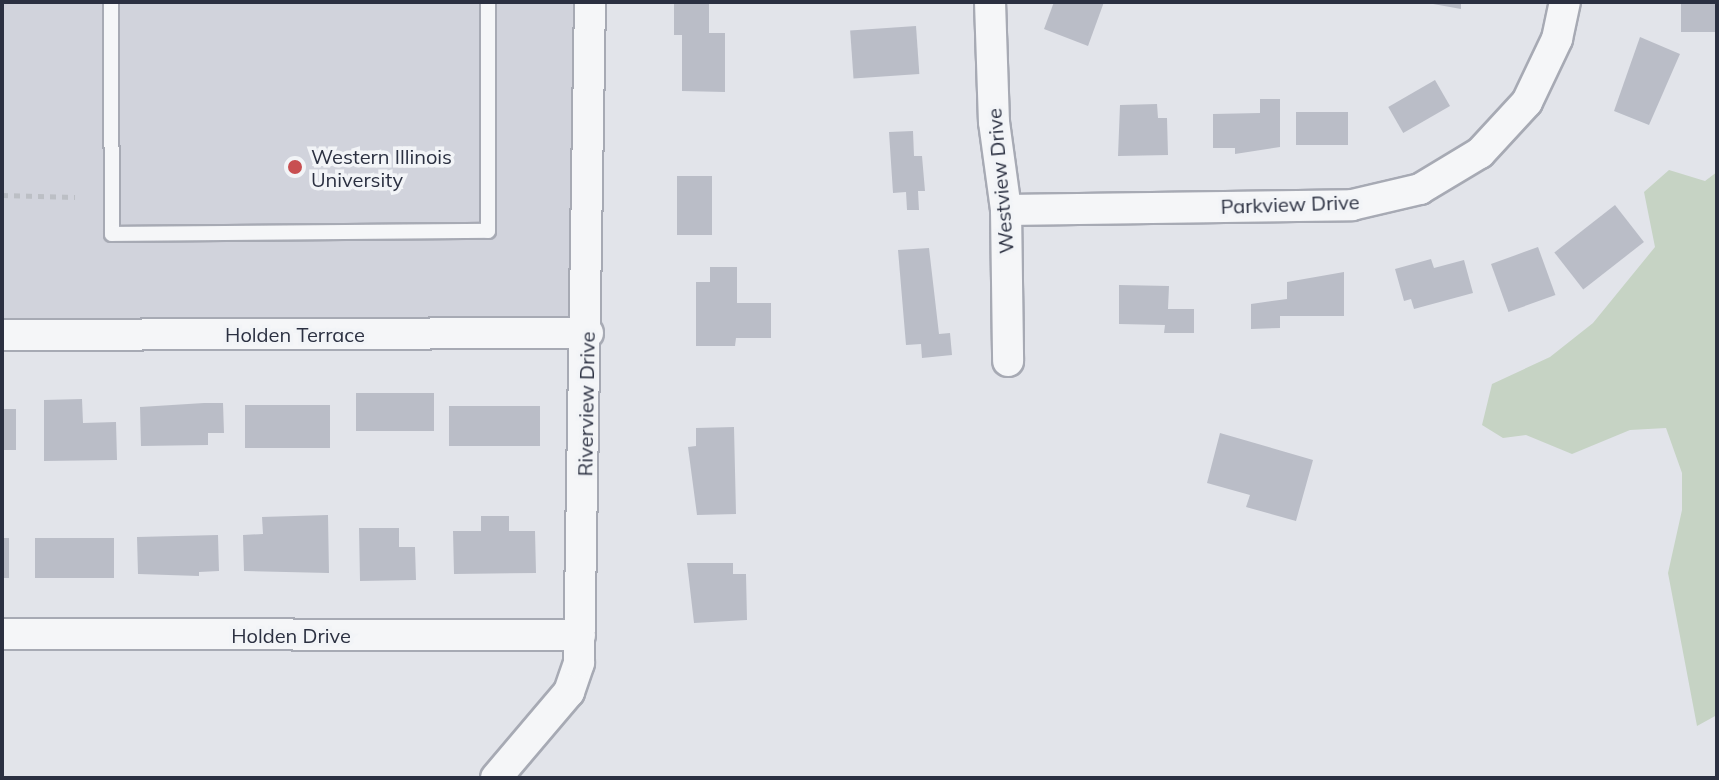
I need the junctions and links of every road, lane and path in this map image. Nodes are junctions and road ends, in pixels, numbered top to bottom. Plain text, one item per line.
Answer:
1 (111, 2) edge
2 (488, 2) edge
3 (590, 2) edge
4 (990, 2) edge
5 (1565, 2) edge
6 (2, 195) edge
7 (75, 197) dead end
8 (1006, 210) junction
9 (588, 333) junction
10 (2, 335) edge
11 (1008, 361) dead end
12 (2, 634) edge
13 (580, 635) junction
14 (496, 778) edge

1 - 2 lane
3 - 9 street, Riverview Drive
4 - 8 street, Westview Drive
5 - 8 street, Parkview Drive
6 - 7 path
8 - 11 street, Westview Drive
9 - 10 street, Holden Terrace
9 - 13 street, Riverview Drive
12 - 13 street, Holden Drive
13 - 14 street, Riverview Drive

